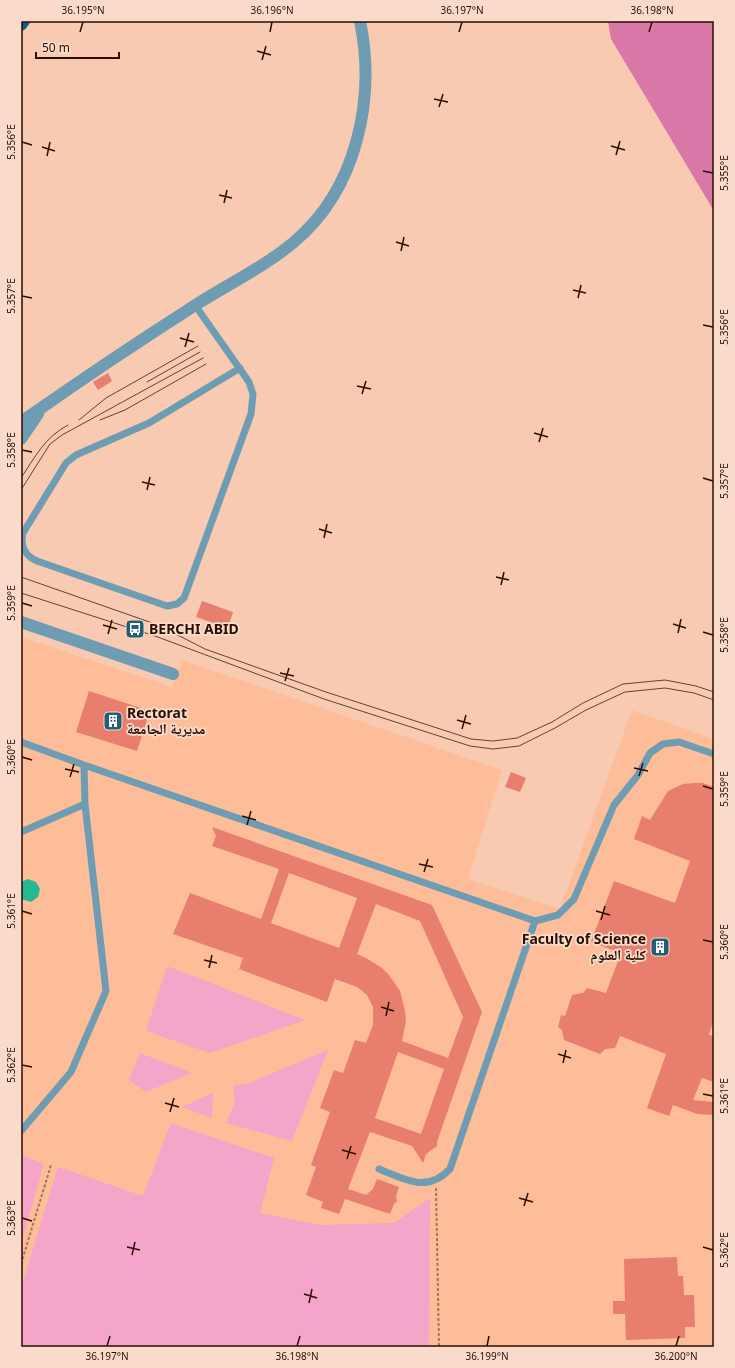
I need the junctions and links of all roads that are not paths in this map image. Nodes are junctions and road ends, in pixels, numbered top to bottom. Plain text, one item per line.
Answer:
1 (24, 21) edge
2 (360, 21) edge
3 (21, 26) edge
4 (195, 305) junction
5 (240, 368) junction
6 (41, 408) junction
7 (21, 422) edge
8 (21, 440) edge
9 (21, 622) edge
10 (173, 674) dead end
11 (21, 742) edge
12 (714, 754) edge
13 (84, 765) junction
14 (85, 804) junction
15 (21, 832) edge
16 (535, 921) junction
17 (21, 1131) edge
18 (379, 1169) dead end

1 - 3 highway
2 - 4 street
4 - 5 lane
4 - 6 street
5 - 5 lane
6 - 7 street
6 - 8 street
9 - 10 street
11 - 13 lane
12 - 16 lane
13 - 14 lane
13 - 16 lane
14 - 15 lane
14 - 17 lane
16 - 18 lane

